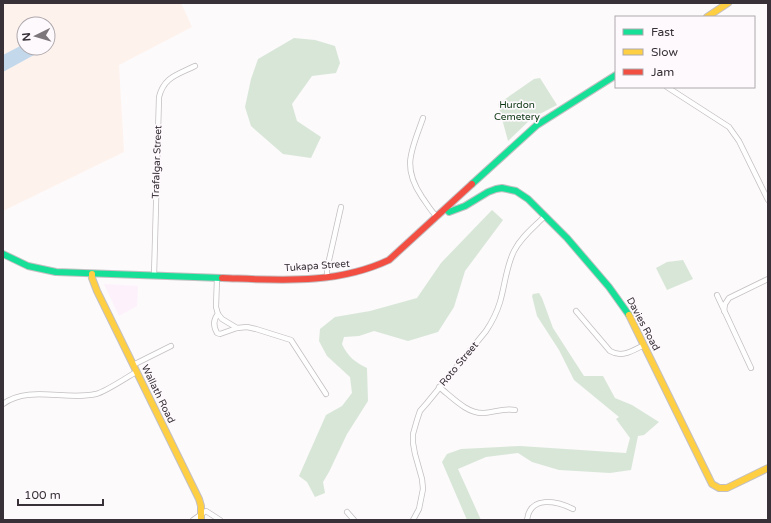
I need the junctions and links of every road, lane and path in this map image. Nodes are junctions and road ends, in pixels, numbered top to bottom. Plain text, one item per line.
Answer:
1 (728, 3) edge
2 (708, 16) edge
3 (194, 66) dead end
4 (615, 76) edge
5 (669, 88) edge
6 (423, 118) dead end
7 (768, 200) edge
8 (341, 207) dead end
9 (446, 208) junction
10 (545, 216) junction
11 (437, 217) junction
12 (3, 254) edge
13 (92, 274) junction
14 (154, 276) junction
15 (327, 277) junction
16 (217, 278) junction
17 (768, 279) edge
18 (717, 295) dead end
19 (576, 311) dead end
20 (724, 311) junction
21 (218, 314) junction
22 (237, 328) junction
23 (644, 345) junction
24 (171, 346) dead end
25 (133, 365) junction
26 (751, 368) dead end
27 (136, 372) junction
28 (440, 387) junction
29 (326, 394) dead end
30 (3, 404) edge
31 (515, 410) dead end
32 (768, 468) edge
33 (573, 509) dead end
34 (347, 512) dead end
35 (201, 517) edge
36 (193, 520) edge
37 (220, 520) edge
38 (354, 520) edge
39 (413, 520) edge
40 (527, 520) edge

1 - 2 street
3 - 14 street, Trafalgar Street
4 - 9 street, Tukapa Street
5 - 7 street
6 - 11 street
8 - 15 street
9 - 10 street, Davies Road
9 - 11 street, Tukapa Street
10 - 23 street, Davies Road
10 - 28 street, Roto Street
11 - 15 street, Tukapa Street
12 - 13 street, Tukapa Street
13 - 14 street, Tukapa Street
13 - 25 street, Wallath Road
14 - 16 street, Tukapa Street
15 - 16 street, Tukapa Street
16 - 21 street
17 - 20 street
18 - 20 street
19 - 23 street
20 - 26 street
21 - 22 street
21 - 22 street
22 - 29 street
23 - 32 street, Davies Road
24 - 25 street
25 - 27 street, Wallath Road
27 - 30 street
27 - 35 street, Wallath Road
28 - 31 street
28 - 39 street, Roto Street
33 - 40 street
34 - 38 street
35 - 36 street
35 - 37 street

